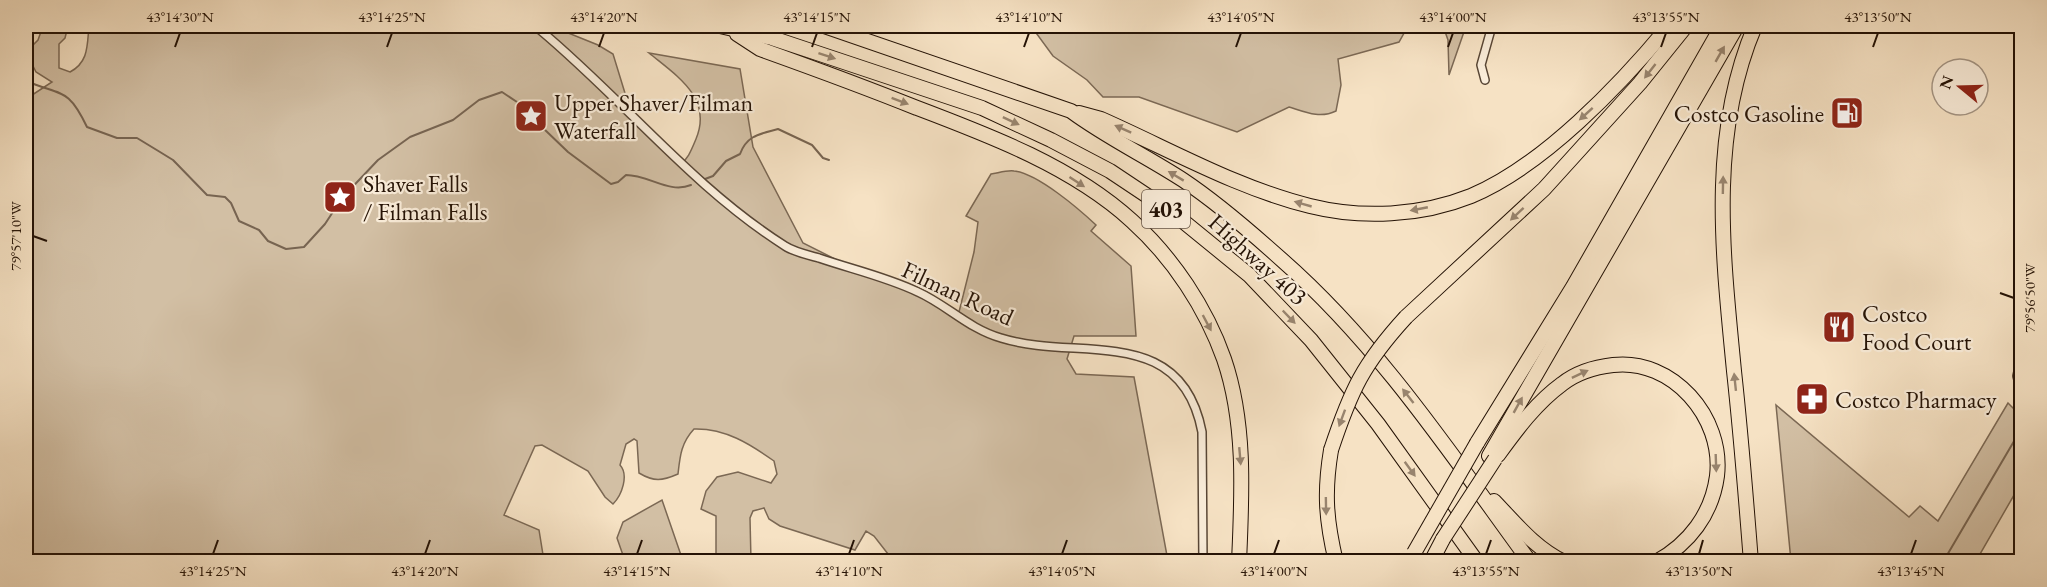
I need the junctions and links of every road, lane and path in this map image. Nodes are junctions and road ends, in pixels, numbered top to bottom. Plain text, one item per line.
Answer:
1 (824, 26) edge
2 (1492, 26) edge
3 (1669, 26) edge
4 (1686, 26) edge
5 (1722, 26) edge
6 (1737, 26) edge
7 (1755, 26) edge
8 (725, 27) edge
9 (540, 30) dead end
10 (1485, 80) dead end
11 (1071, 111) junction
12 (2022, 356) edge
13 (2022, 393) edge
14 (1492, 458) junction
15 (1466, 476) junction
16 (1241, 505) junction
17 (1748, 524) junction
18 (1411, 557) edge
19 (1203, 561) edge
20 (1239, 561) edge
21 (1248, 561) edge
22 (1336, 561) edge
23 (1431, 561) edge
24 (1478, 561) edge
25 (1530, 561) edge
26 (1564, 561) edge
27 (1656, 561) edge
28 (1745, 561) edge
29 (1751, 561) edge

1 - 11 highway, Highway 403 / 403
2 - 10 street
3 -> 11 highway
4 -> 22 highway, bridge
5 - 18 highway, bridge
14 -> 6 highway
17 -> 7 highway
8 -> 16 highway
8 -> 24 highway, Highway 403 / 403
9 - 19 street, Filman Road
15 -> 11 highway, Highway 403 / 403
12 - 13 street
14 - 23 highway, bridge
14 -> 27 highway
15 - 25 highway, Highway 403 / 403
15 - 26 highway
16 - 20 highway
16 - 21 highway
17 - 28 highway
17 - 29 highway

